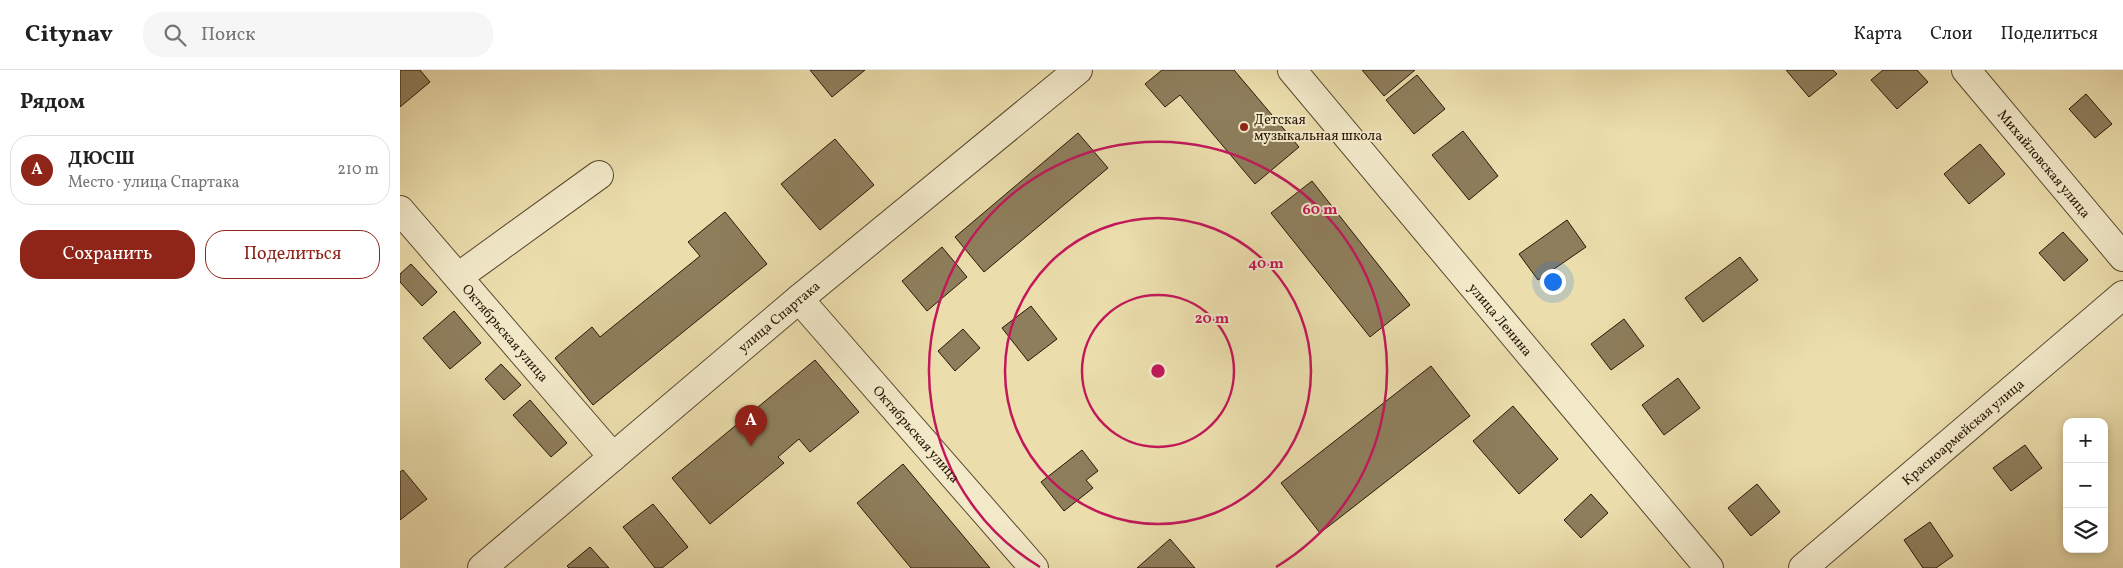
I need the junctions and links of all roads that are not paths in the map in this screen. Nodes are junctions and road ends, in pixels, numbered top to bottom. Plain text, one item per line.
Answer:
1 (1078, 70) edge
2 (1292, 70) edge
3 (1966, 70) edge
4 (599, 175) dead end
5 (400, 210) edge
6 (2123, 258) edge
7 (458, 278) junction
8 (2123, 295) edge
9 (798, 299) junction
10 (613, 457) junction
11 (482, 568) edge
12 (1034, 568) edge
13 (1709, 568) edge
14 (1804, 568) edge

1 - 9 street, улица Спартака
2 - 13 street, улица Ленина
3 - 6 street, Михайловская улица
4 - 7 street
5 - 7 street, Октябрьская улица
7 - 10 street, Октябрьская улица
8 - 14 street, Красноармейская улица
9 - 10 street, улица Спартака
9 - 12 street, Октябрьская улица
10 - 11 street, улица Спартака

